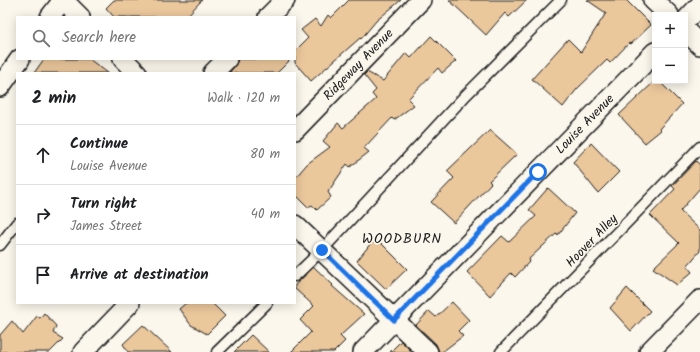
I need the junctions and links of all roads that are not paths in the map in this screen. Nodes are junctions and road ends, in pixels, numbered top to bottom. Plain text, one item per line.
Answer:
1 (63, 0) edge
2 (285, 0) edge
3 (421, 0) edge
4 (561, 0) edge
5 (652, 0) edge
6 (700, 5) edge
7 (666, 12) edge
8 (51, 16) edge
9 (79, 16) edge
10 (269, 16) edge
11 (688, 18) edge
12 (688, 33) edge
13 (700, 45) edge
14 (652, 55) edge
15 (19, 60) edge
16 (226, 60) edge
17 (214, 72) edge
18 (0, 87) edge
19 (296, 129) edge
20 (700, 147) edge
21 (16, 223) edge
22 (296, 226) edge
23 (0, 245) edge
24 (322, 250) junction
25 (296, 275) edge
26 (700, 300) edge
27 (129, 304) edge
28 (266, 304) edge
29 (394, 320) junction
30 (83, 352) edge
31 (217, 352) edge
32 (363, 352) edge
33 (428, 352) edge
34 (501, 352) edge
35 (649, 352) edge

1 - 8 street
1 - 9 street
2 - 10 street
3 - 19 street, Ridgeway Avenue
4 - 24 lane
5 - 7 street
6 - 11 street
12 - 13 street
14 - 29 street, Louise Avenue
15 - 18 street
16 - 17 street
20 - 34 lane, Hoover Alley
21 - 23 lane
22 - 24 street
24 - 25 lane
24 - 29 street
26 - 35 street
27 - 30 street
28 - 31 lane
29 - 32 street, Louise Avenue
29 - 33 street

